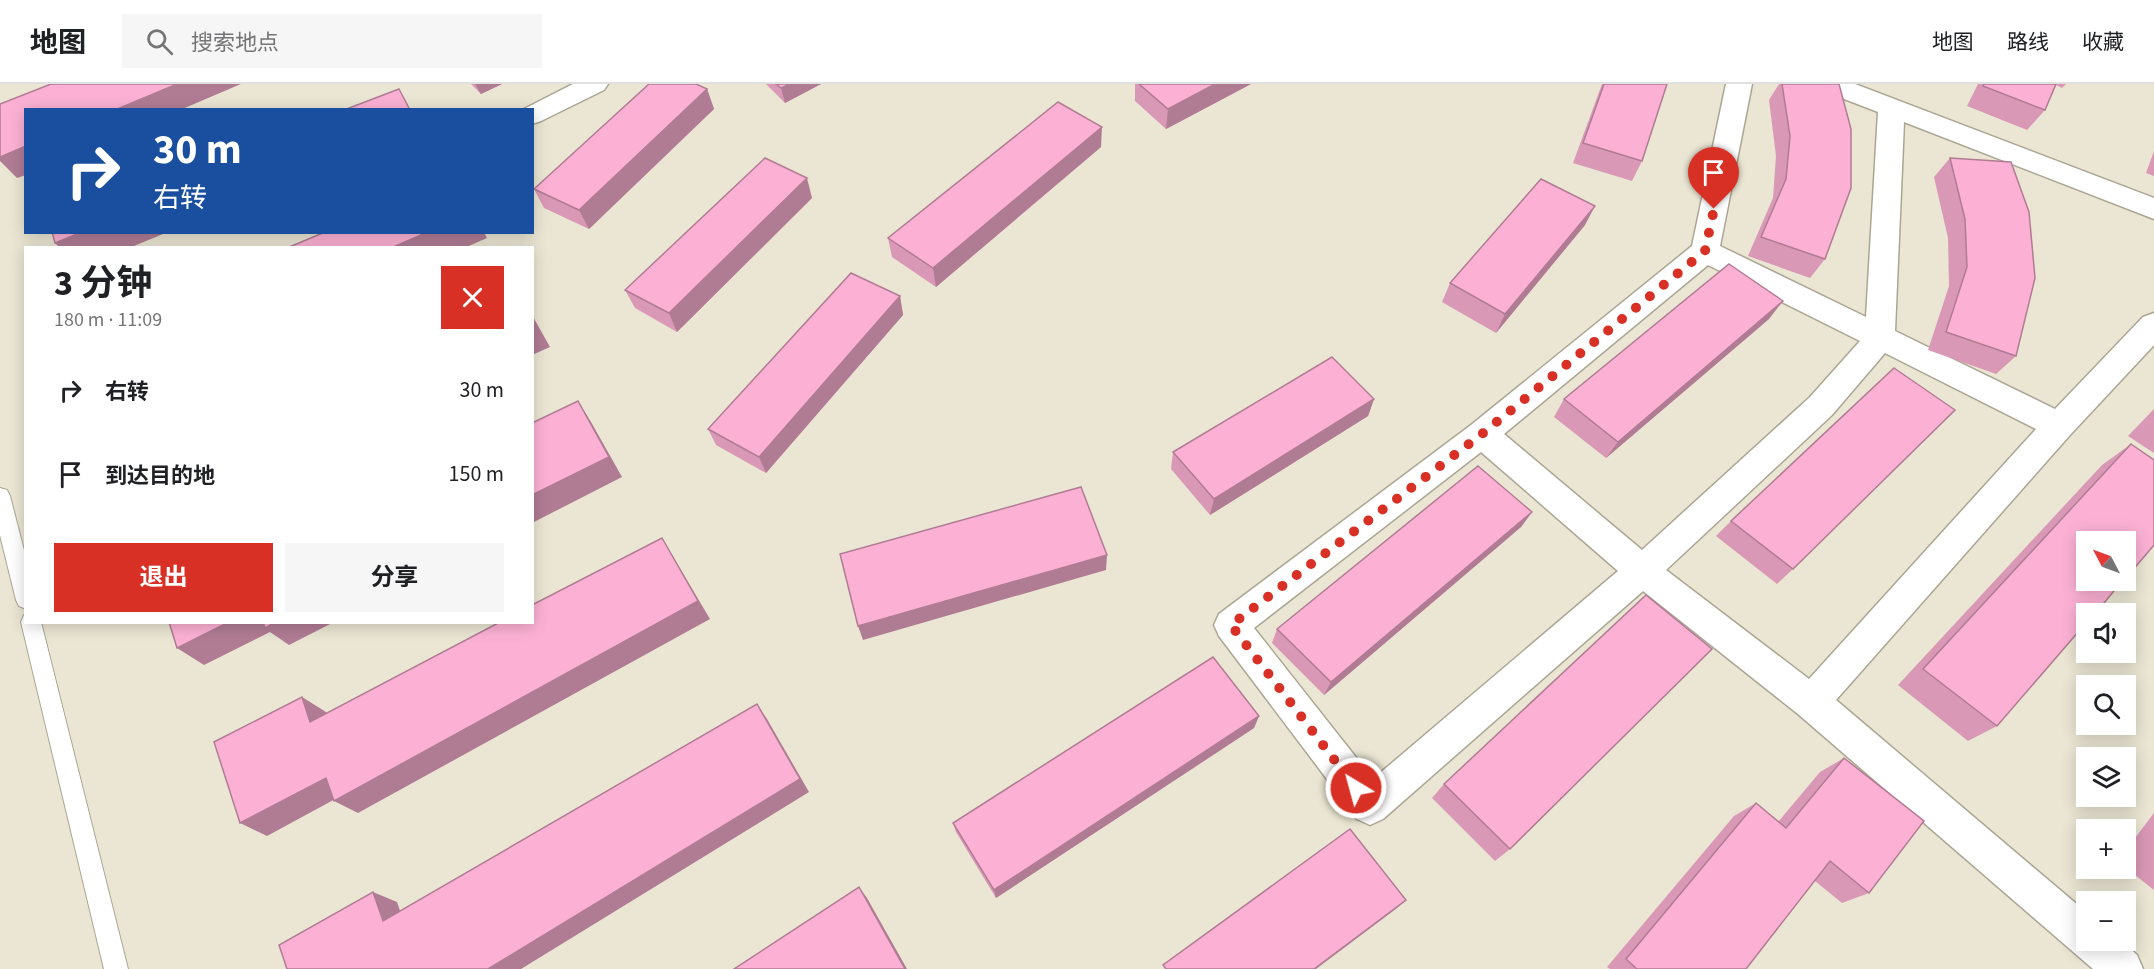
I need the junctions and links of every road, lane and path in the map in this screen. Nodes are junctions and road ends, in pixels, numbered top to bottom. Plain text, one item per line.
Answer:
1 (595, 84) edge
2 (1739, 84) edge
3 (1830, 84) edge
4 (1891, 108) junction
5 (534, 115) edge
6 (2154, 209) edge
7 (1705, 251) junction
8 (2154, 325) edge
9 (1880, 339) junction
10 (2059, 426) junction
11 (1482, 434) junction
12 (0, 496) edge
13 (1642, 571) junction
14 (24, 592) edge
15 (31, 624) edge
16 (1811, 702) junction
17 (2076, 929) edge
18 (2102, 951) edge
19 (116, 969) edge
20 (2123, 969) edge

1 - 5 street
2 - 7 street
3 - 4 street
4 - 6 street
4 - 9 street
7 - 9 street
7 - 11 street
8 - 10 street
9 - 10 street
9 - 13 street
10 - 16 street
11 - 13 street
11 - 13 street
12 - 14 lane
13 - 16 street
15 - 19 lane
16 - 17 street
18 - 20 street

